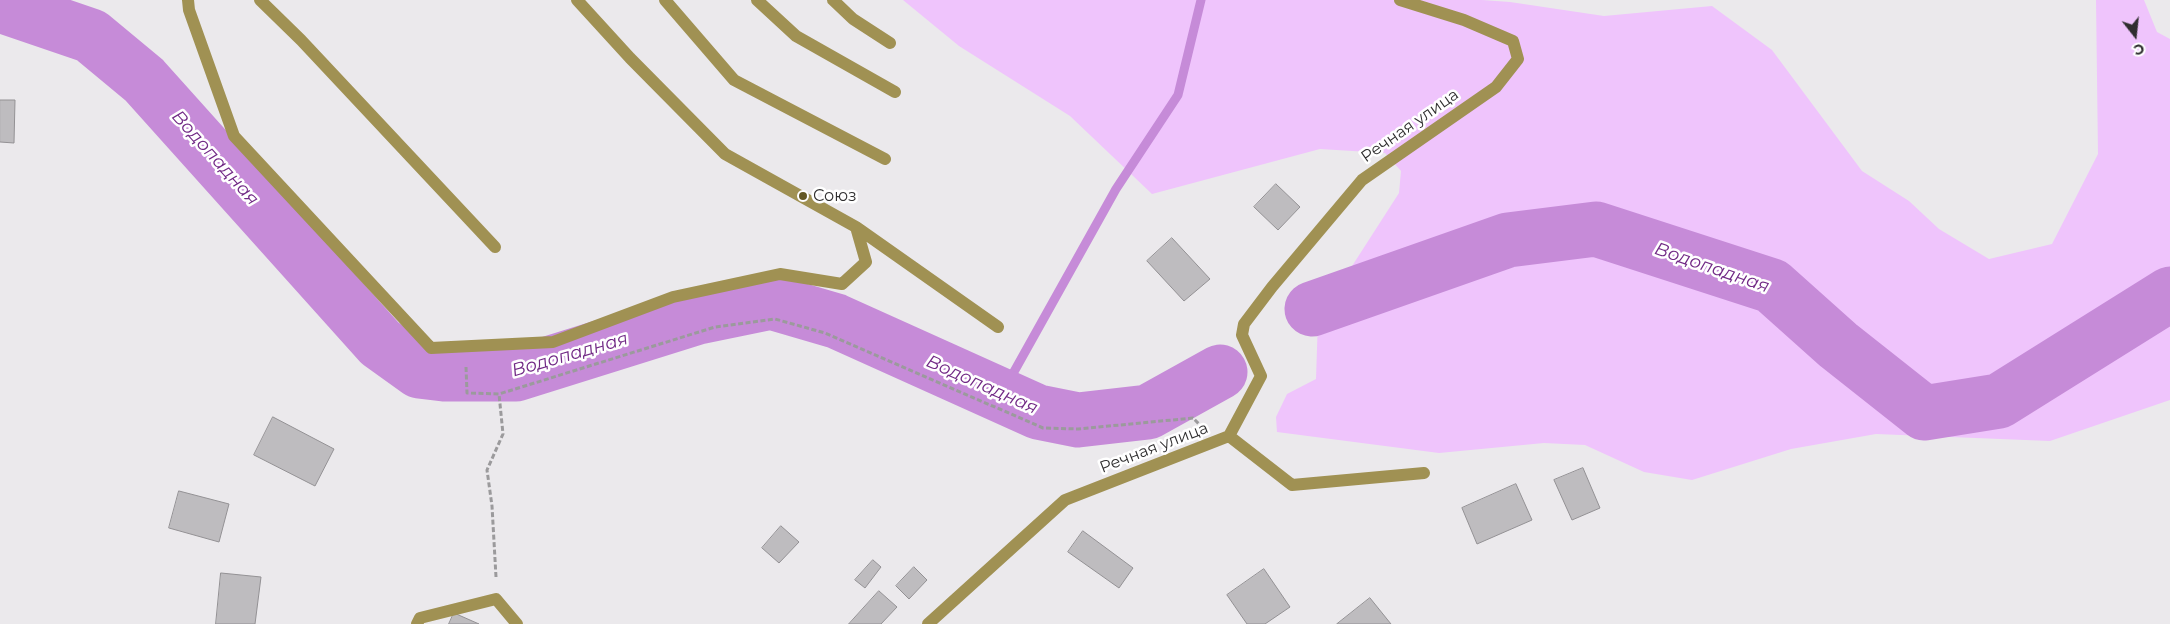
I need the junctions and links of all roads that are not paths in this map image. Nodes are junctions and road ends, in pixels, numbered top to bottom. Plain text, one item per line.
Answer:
1 (188, 0) edge
2 (260, 0) edge
3 (577, 0) edge
4 (665, 0) edge
5 (757, 0) edge
6 (833, 0) edge
7 (1400, 0) edge
8 (890, 43) dead end
9 (895, 92) dead end
10 (886, 159) dead end
11 (856, 226) junction
12 (494, 246) dead end
13 (998, 327) dead end
14 (1230, 436) junction
15 (1424, 473) dead end
16 (417, 624) edge
17 (517, 624) edge
18 (928, 624) edge

1 - 11 lane
2 - 12 lane
3 - 11 lane
4 - 10 lane
5 - 9 lane
6 - 8 lane
7 - 14 lane, Речная улица
11 - 13 lane
14 - 15 lane, Речная улица
14 - 18 lane, Речная улица
16 - 17 lane

